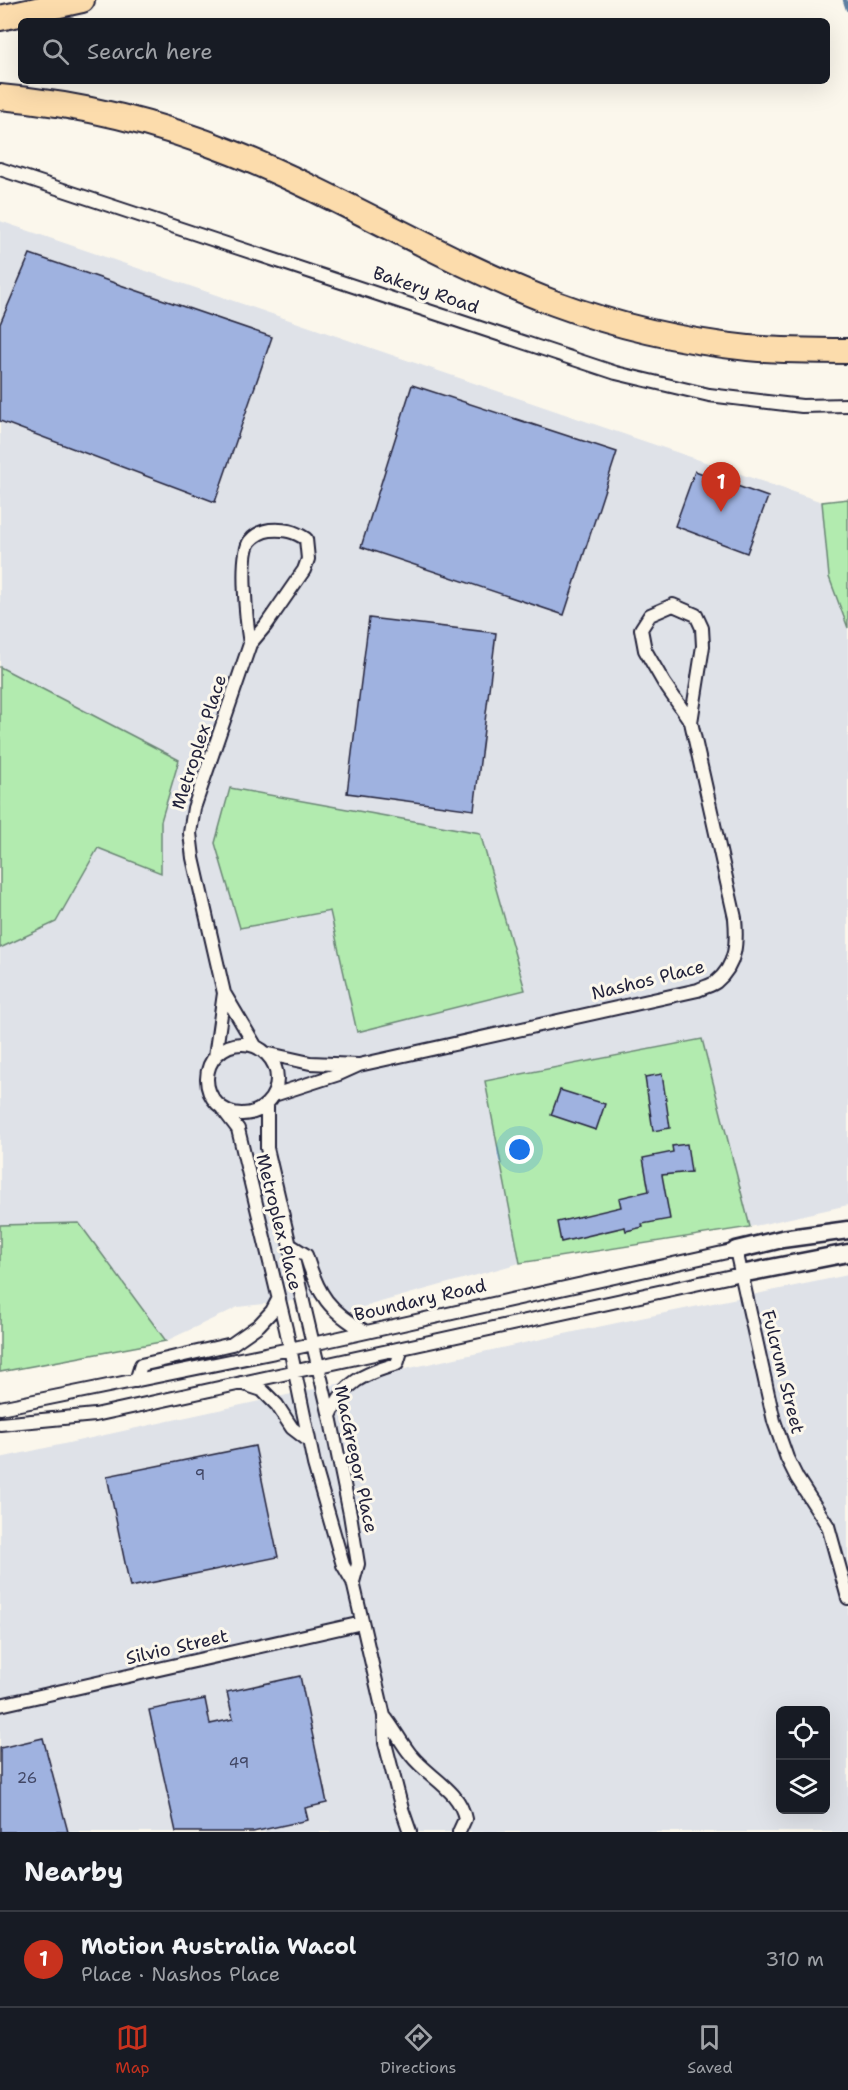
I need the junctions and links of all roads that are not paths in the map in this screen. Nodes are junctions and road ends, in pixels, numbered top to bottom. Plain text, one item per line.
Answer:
1 (82, 0) edge
2 (0, 18) edge
3 (0, 97) edge
4 (0, 169) edge
5 (848, 351) edge
6 (848, 405) edge
7 (250, 644) junction
8 (691, 722) junction
9 (224, 993) junction
10 (261, 1050) junction
11 (215, 1057) junction
12 (359, 1065) junction
13 (271, 1100) junction
14 (222, 1108) junction
15 (848, 1230) edge
16 (290, 1245) junction
17 (736, 1250) junction
18 (848, 1253) edge
19 (741, 1274) junction
20 (279, 1298) junction
21 (366, 1332) junction
22 (312, 1344) junction
23 (402, 1348) junction
24 (290, 1349) junction
25 (318, 1367) junction
26 (294, 1372) junction
27 (136, 1380) junction
28 (240, 1383) junction
29 (0, 1408) edge
30 (330, 1416) junction
31 (0, 1424) edge
32 (309, 1441) junction
33 (353, 1582) junction
34 (848, 1598) edge
35 (362, 1623) junction
36 (0, 1706) edge
37 (384, 1716) junction
38 (410, 1832) edge
39 (459, 1832) edge

1 - 2 highway
3 - 5 highway
4 - 6 street, Bakery Road
7 - 7 street, Metroplex Place
7 - 9 street, Metroplex Place
8 - 8 street, Nashos Place
8 - 12 street, Nashos Place
9 - 10 street, Metroplex Place
9 - 11 street, Metroplex Place
10 - 11 street
10 - 12 street, Nashos Place
10 - 13 street
11 - 14 street
12 - 13 street, Nashos Place
13 - 14 street
13 - 16 street, Metroplex Place
14 - 20 street, Metroplex Place
15 - 17 street, Boundary Road
16 - 21 street
16 - 22 street, Metroplex Place
17 - 19 street, Fulcrum Street
17 - 21 street, Boundary Road
18 - 19 street
19 - 23 street
19 - 34 street, Fulcrum Street
20 - 24 street, Metroplex Place
20 - 27 street
21 - 22 street, Boundary Road
22 - 24 street, Boundary Road
22 - 25 street, MacGregor Place
23 - 25 street
23 - 30 street
24 - 26 street, MacGregor Place
24 - 27 street, Boundary Road
25 - 26 street
25 - 30 street, MacGregor Place
26 - 28 street
26 - 32 street, MacGregor Place
27 - 29 street, Boundary Road
28 - 31 street
28 - 32 street
30 - 33 street, MacGregor Place
32 - 33 street, MacGregor Place
33 - 35 street, MacGregor Place
35 - 36 street, Silvio Street
35 - 37 street, MacGregor Place
37 - 38 street, MacGregor Place
37 - 39 street, MacGregor Place

